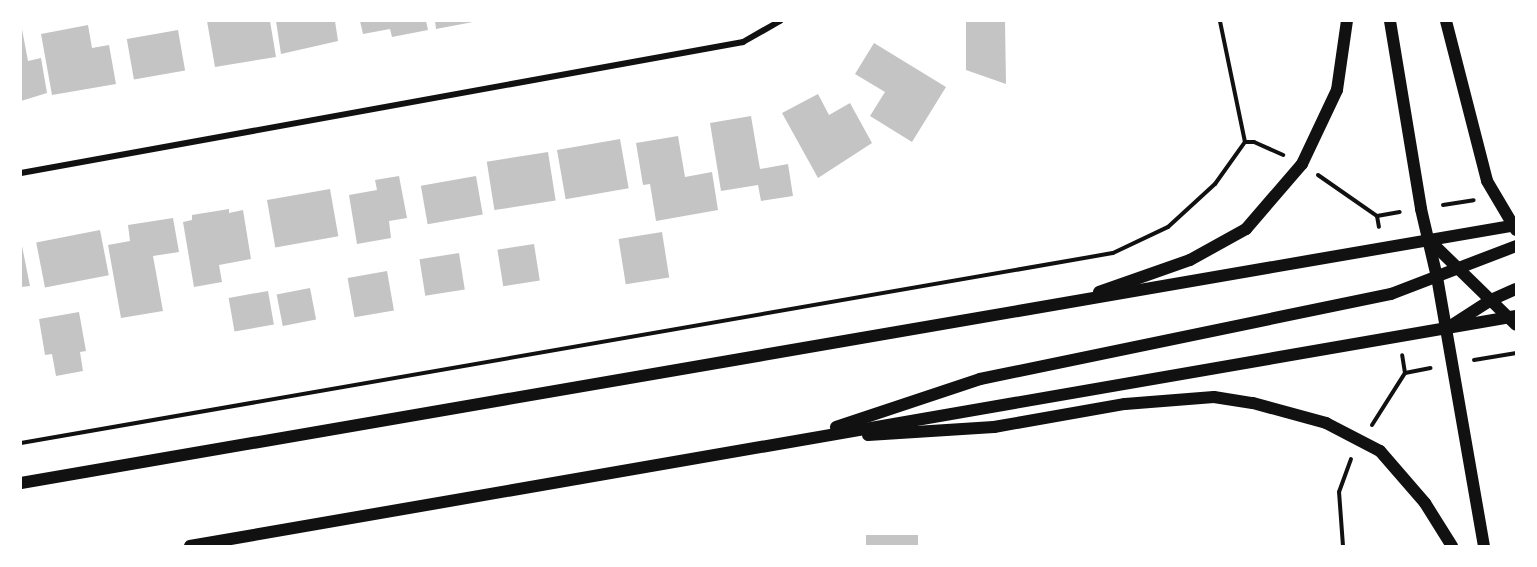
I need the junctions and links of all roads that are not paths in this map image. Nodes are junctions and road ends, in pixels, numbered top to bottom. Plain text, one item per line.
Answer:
1 (780, 21) edge
2 (1347, 21) edge
3 (1390, 21) edge
4 (1446, 21) edge
5 (21, 173) edge
6 (1515, 227) edge
7 (1430, 241) junction
8 (1516, 246) edge
9 (1459, 269) junction
10 (1437, 278) junction
11 (1516, 289) edge
12 (1491, 300) junction
13 (1068, 303) junction
14 (1514, 319) edge
15 (1446, 329) junction
16 (798, 440) junction
17 (21, 483) edge
18 (190, 546) edge
19 (1452, 546) edge
20 (1484, 546) edge

1 - 5 street
2 - 13 main road
3 - 7 main road
4 - 6 main road
6 - 7 main road
7 - 9 main road
7 - 10 main road
7 - 13 main road
8 - 9 main road
9 - 10 main road
9 - 12 main road
10 - 15 main road
10 - 16 main road
11 - 12 main road
12 - 14 main road
12 - 15 main road
13 - 17 main road
14 - 15 main road
15 - 16 main road
15 - 20 main road
16 - 18 main road
16 - 19 main road

